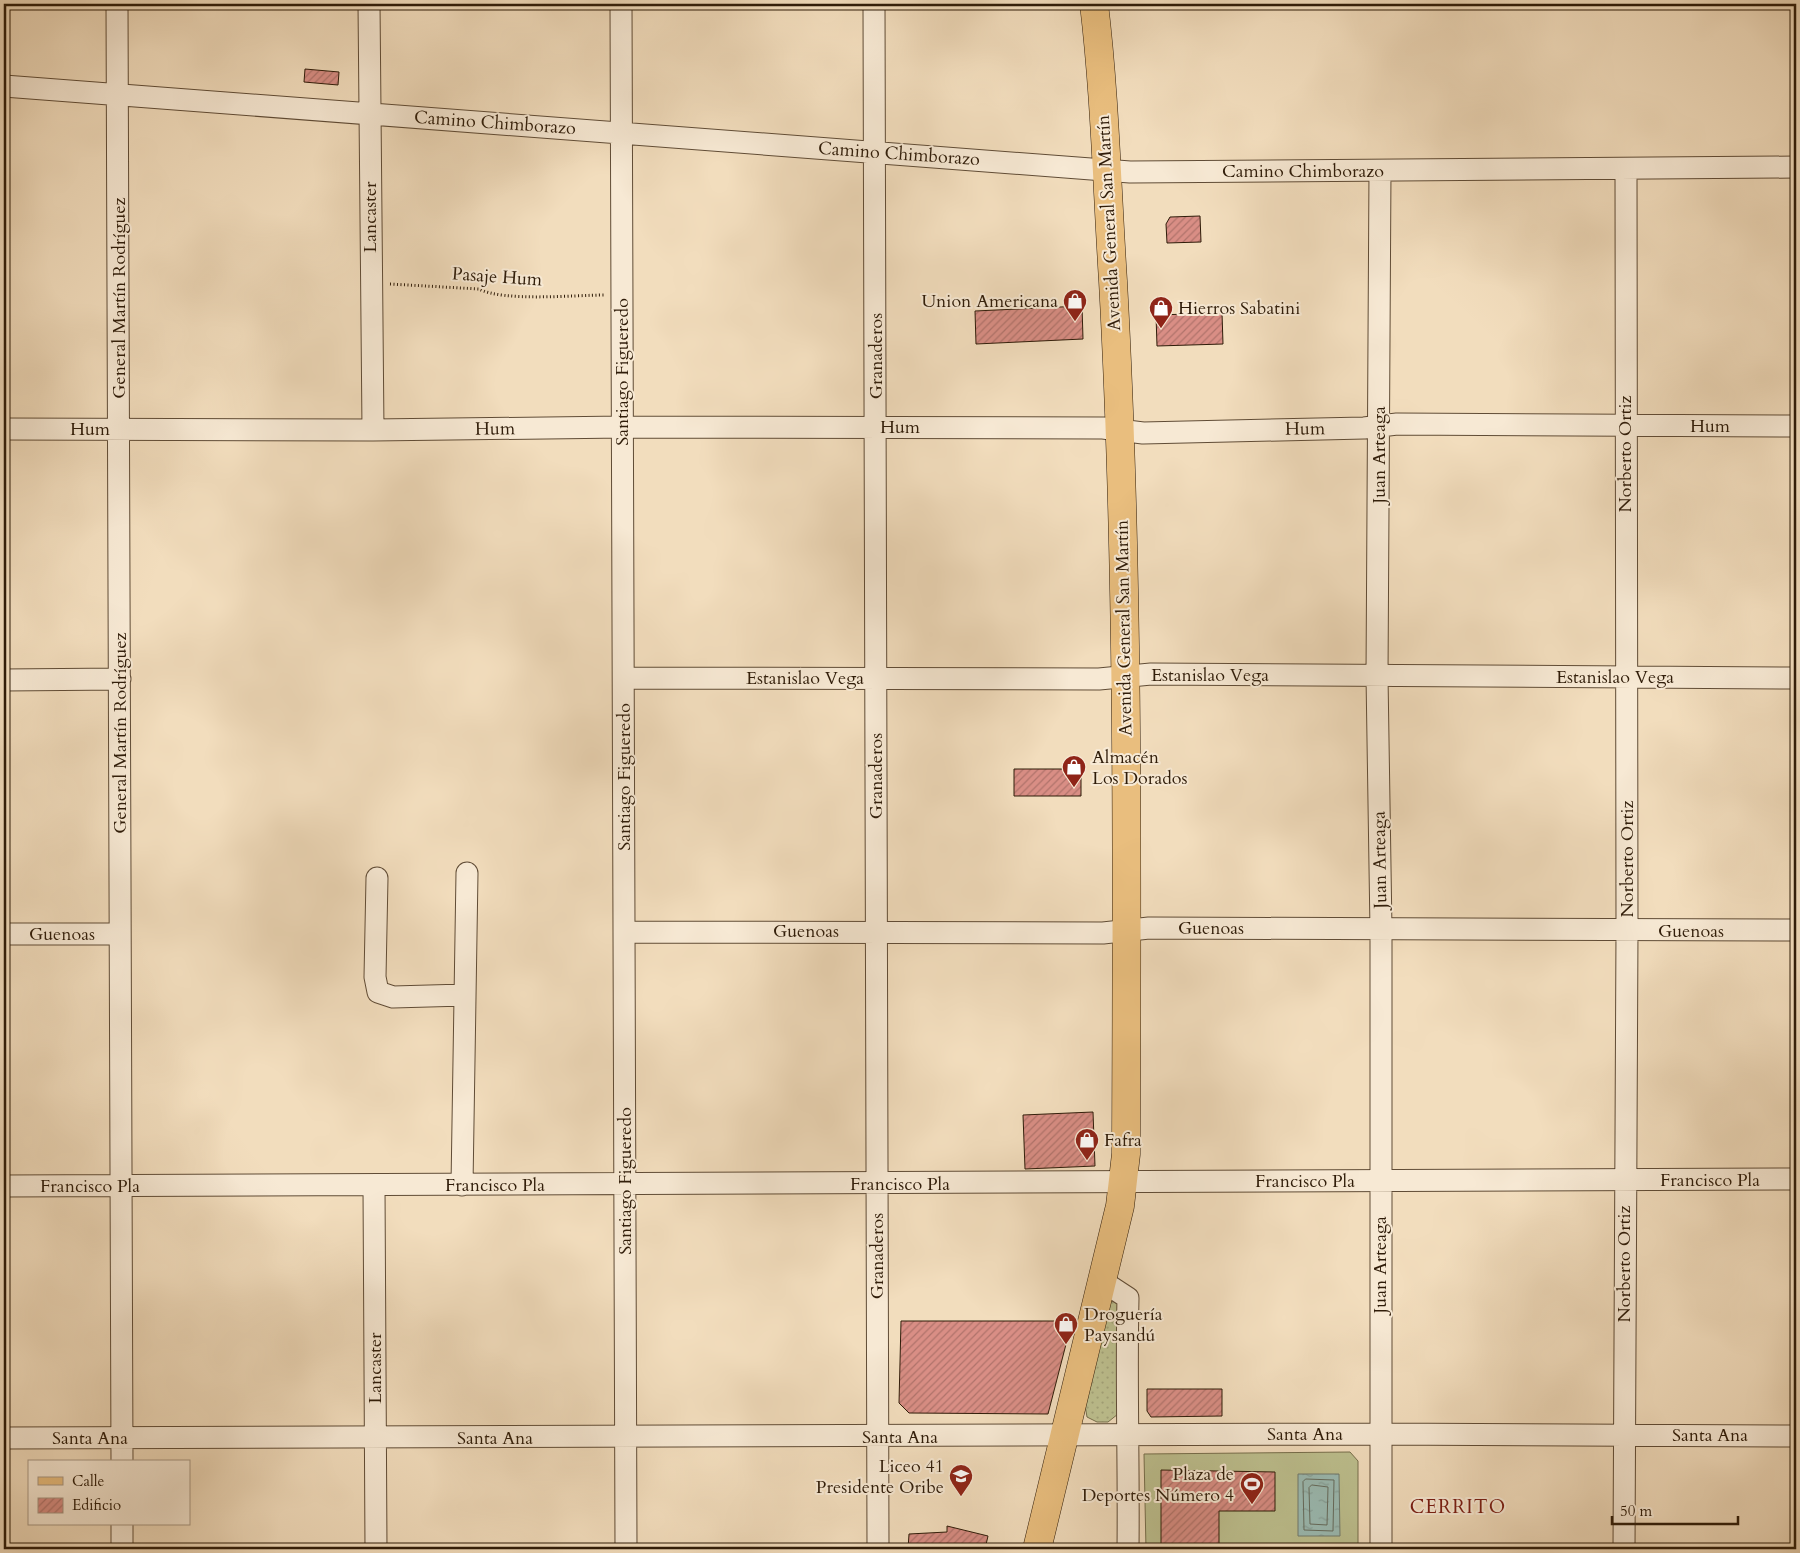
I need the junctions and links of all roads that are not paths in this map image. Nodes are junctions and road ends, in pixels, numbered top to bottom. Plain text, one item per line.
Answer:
1 (117, 4) edge
2 (369, 4) edge
3 (621, 4) edge
4 (874, 4) edge
5 (1094, 4) edge
6 (4, 86) edge
7 (117, 94) junction
8 (369, 114) junction
9 (621, 133) junction
10 (874, 152) junction
11 (1796, 167) edge
12 (1106, 170) junction
13 (1626, 170) junction
14 (1380, 171) junction
15 (1379, 426) junction
16 (1625, 426) junction
17 (1796, 426) edge
18 (623, 427) junction
19 (876, 427) junction
20 (4, 429) edge
21 (120, 429) junction
22 (373, 430) junction
23 (1121, 430) junction
24 (1377, 676) junction
25 (1627, 676) junction
26 (1125, 677) junction
27 (624, 678) junction
28 (876, 678) junction
29 (1796, 678) edge
30 (120, 679) junction
31 (4, 680) edge
32 (467, 873) dead end
33 (377, 878) dead end
34 (1127, 930) junction
35 (1381, 930) junction
36 (1796, 930) edge
37 (877, 931) junction
38 (1627, 931) junction
39 (625, 932) junction
40 (4, 934) edge
41 (120, 934) junction
42 (465, 995) junction
43 (1380, 1180) junction
44 (1625, 1180) junction
45 (1796, 1180) edge
46 (1123, 1182) junction
47 (625, 1184) junction
48 (876, 1184) junction
49 (462, 1185) junction
50 (4, 1186) edge
51 (121, 1186) junction
52 (374, 1186) junction
53 (1102, 1281) junction
54 (1380, 1434) junction
55 (1065, 1435) junction
56 (1624, 1435) junction
57 (1129, 1436) junction
58 (1796, 1436) edge
59 (626, 1437) junction
60 (877, 1437) junction
61 (4, 1438) edge
62 (122, 1438) junction
63 (375, 1438) junction
64 (122, 1460) edge
65 (122, 1526) edge
66 (122, 1549) edge
67 (376, 1549) edge
68 (626, 1549) edge
69 (878, 1549) edge
70 (1037, 1549) edge
71 (1128, 1549) edge
72 (1381, 1549) edge
73 (1624, 1549) edge

1 - 7 street, General Martín Rodríguez
2 - 8 street, Lancaster
3 - 9 street, Santiago Figueredo
4 - 10 street, Granaderos
5 - 12 main road, Avenida General San Martín
6 - 7 street, Camino Chimborazo
7 - 8 street, Camino Chimborazo
7 - 21 street, General Martín Rodríguez
8 - 9 street, Camino Chimborazo
8 - 22 street, Lancaster
9 - 10 street, Camino Chimborazo
9 - 18 street, Santiago Figueredo
10 - 12 street, Camino Chimborazo
10 - 19 street, Granaderos
11 - 13 street, Camino Chimborazo
12 - 14 street, Camino Chimborazo
12 - 23 main road, Avenida General San Martín
13 - 14 street, Camino Chimborazo
13 - 16 street, Norberto Ortiz
14 - 15 street, Juan Arteaga
15 - 16 street, Hum
15 - 23 street, Hum
15 - 24 street, Juan Arteaga
16 - 17 street, Hum
16 - 25 street, Norberto Ortiz
18 - 19 street, Hum
18 - 22 street, Hum
18 - 27 street, Santiago Figueredo
19 - 23 street, Hum
19 - 28 street, Granaderos
20 - 21 street, Hum
21 - 22 street, Hum
21 - 30 street, General Martín Rodríguez
23 - 26 main road, Avenida General San Martín
24 - 25 street, Estanislao Vega
24 - 26 street, Estanislao Vega
24 - 35 street, Juan Arteaga
25 - 29 street, Estanislao Vega
25 - 38 street, Norberto Ortiz
26 - 28 street, Estanislao Vega
26 - 34 main road, Avenida General San Martín
27 - 28 street, Estanislao Vega
27 - 39 street, Santiago Figueredo
28 - 37 street, Granaderos
30 - 31 street
30 - 41 street, General Martín Rodríguez
32 - 42 street
33 - 42 street
34 - 35 street, Guenoas
34 - 37 street, Guenoas
34 - 46 main road, Avenida General San Martín
35 - 38 street, Guenoas
35 - 43 street, Juan Arteaga
36 - 38 street, Guenoas
37 - 39 street, Guenoas
37 - 48 street, Granaderos
38 - 44 street, Norberto Ortiz
39 - 47 street, Santiago Figueredo
40 - 41 street, Guenoas
41 - 51 street, General Martín Rodríguez
42 - 49 street
43 - 44 street, Francisco Pla
43 - 46 street, Francisco Pla
43 - 54 street, Juan Arteaga
44 - 45 street, Francisco Pla
44 - 56 street, Norberto Ortiz
46 - 48 street, Francisco Pla
46 - 53 main road, Avenida General San Martín
47 - 48 street, Francisco Pla
47 - 49 street, Francisco Pla
47 - 59 street, Santiago Figueredo
48 - 60 street, Granaderos
49 - 52 street, Francisco Pla
50 - 51 street, Francisco Pla
51 - 52 street, Francisco Pla
51 - 62 street, General Martín Rodríguez
52 - 63 street, Lancaster
53 - 55 main road, Avenida General San Martín
53 - 57 street
54 - 56 street, Santa Ana
54 - 57 street, Santa Ana
54 - 72 street, Juan Arteaga
55 - 57 street, Santa Ana
55 - 60 street, Santa Ana
55 - 70 main road, Avenida General San Martín
56 - 58 street, Santa Ana
56 - 73 street, Norberto Ortiz
57 - 71 street
59 - 60 street, Santa Ana
59 - 63 street, Santa Ana
59 - 68 street, Santiago Figueredo
60 - 69 street, Granaderos
61 - 62 street, Santa Ana
62 - 63 street, Santa Ana
62 - 64 street, General Martín Rodríguez
63 - 67 street, Lancaster
65 - 66 street

